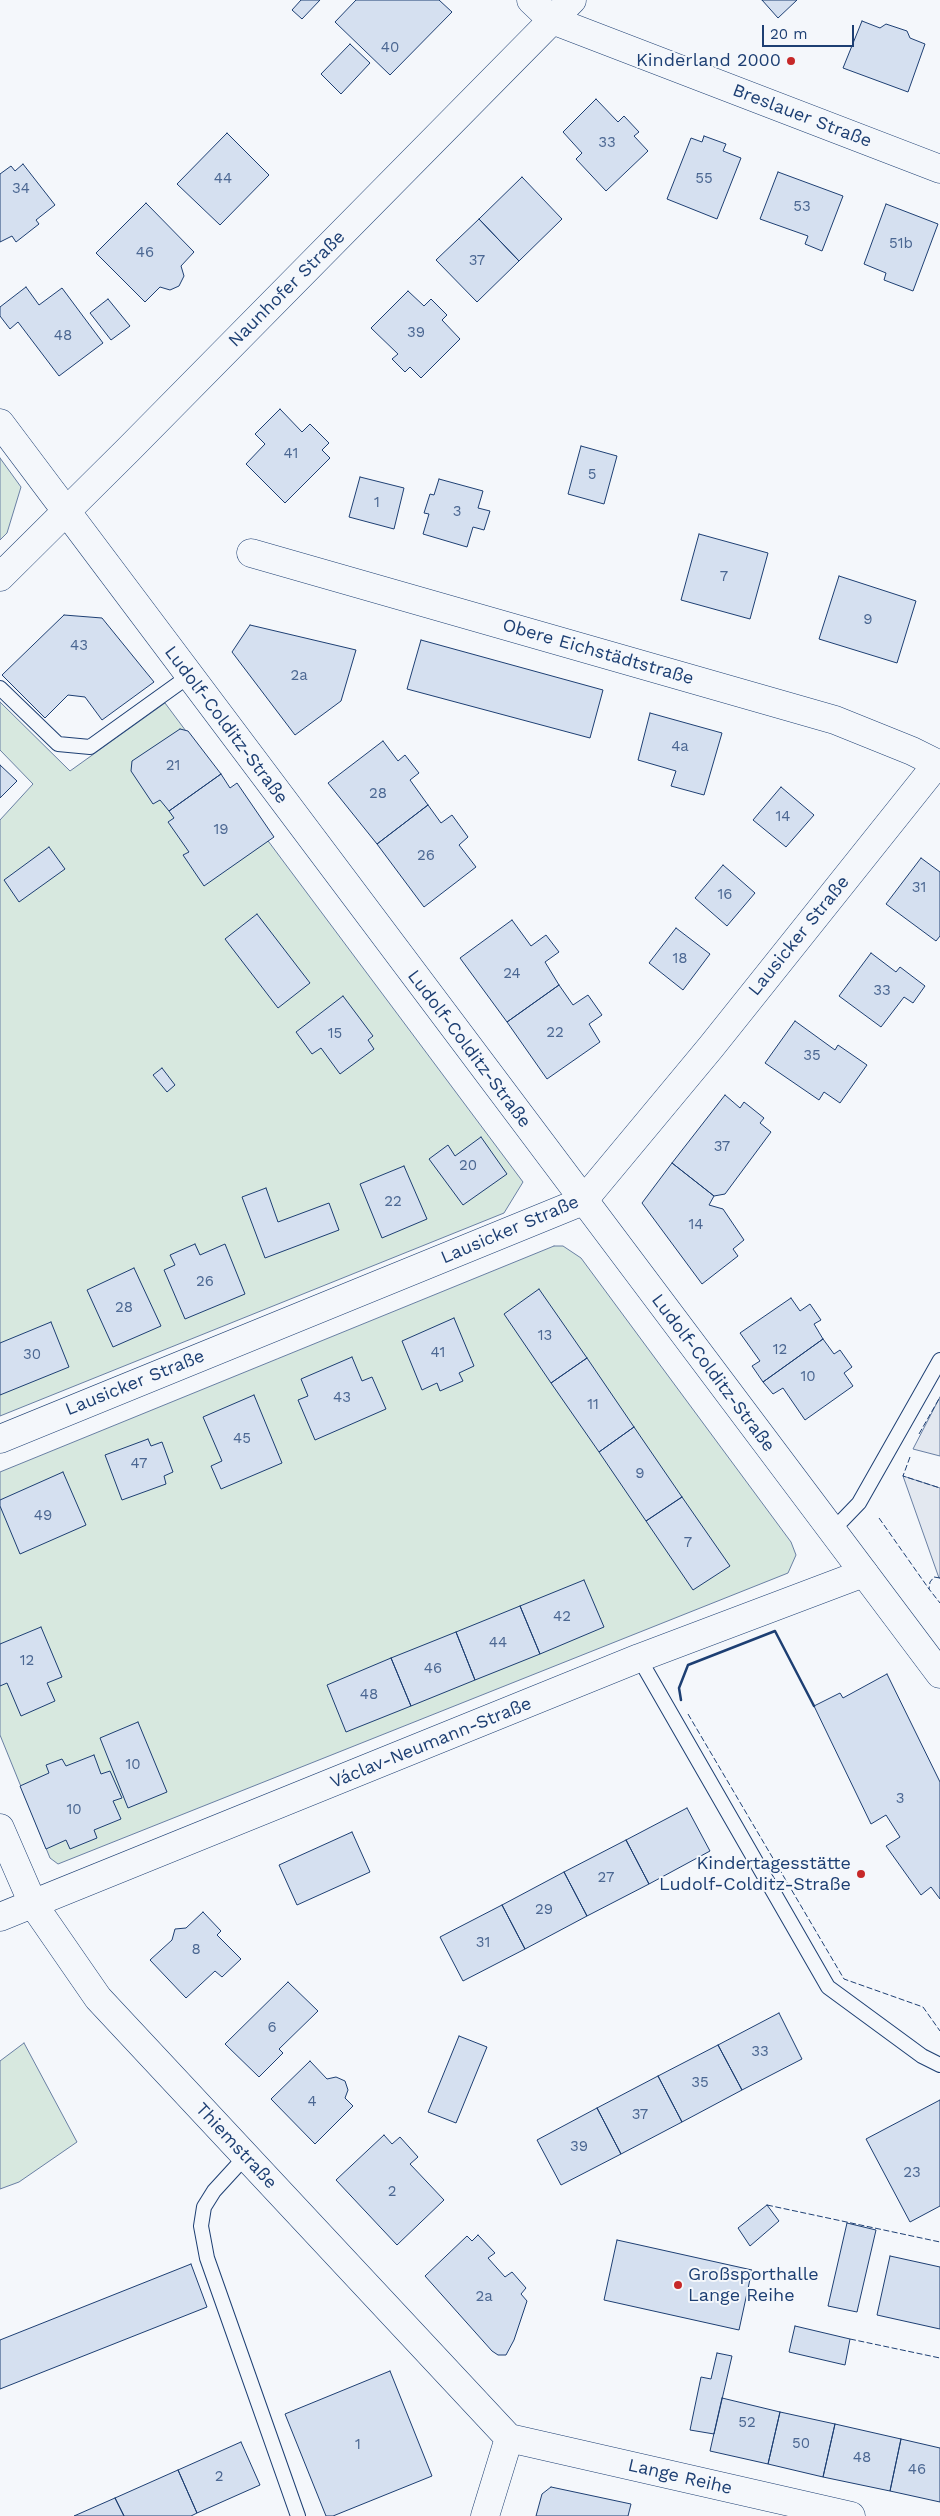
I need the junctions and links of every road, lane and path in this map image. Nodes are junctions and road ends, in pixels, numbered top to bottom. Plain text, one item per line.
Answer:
1 (530, 0) edge
2 (572, 0) edge
3 (552, 20) junction
4 (940, 169) edge
5 (0, 423) edge
6 (65, 512) junction
7 (251, 553) dead end
8 (0, 576) edge
9 (189, 676) junction
10 (0, 688) edge
11 (938, 764) edge
12 (583, 1201) junction
13 (940, 1360) edge
14 (0, 1439) edge
15 (832, 1531) junction
16 (864, 1573) junction
17 (639, 1658) junction
18 (940, 1674) edge
19 (0, 1828) edge
20 (33, 1904) junction
21 (0, 1917) edge
22 (940, 2065) edge
23 (246, 2156) junction
24 (509, 2438) junction
25 (298, 2516) edge
26 (486, 2516) edge
27 (851, 2516) edge

1 - 3 street, Breslauer Straße
2 - 3 street, Naunhofer Straße
3 - 4 street, Breslauer Straße
3 - 6 street, Naunhofer Straße
5 - 6 street, Ludolf-Colditz-Straße
6 - 8 street, Naunhofer Straße
6 - 9 street, Ludolf-Colditz-Straße
7 - 11 street, Obere Eichstädtstraße
9 - 10 lane
9 - 12 street, Ludolf-Colditz-Straße
11 - 12 street, Lausicker Straße
12 - 14 street, Lausicker Straße
12 - 15 street, Ludolf-Colditz-Straße
13 - 15 lane
15 - 16 street, Ludolf-Colditz-Straße
16 - 17 street, Václav-Neumann-Straße
16 - 18 street, Ludolf-Colditz-Straße
17 - 20 street, Václav-Neumann-Straße
17 - 22 lane
19 - 20 street, Thiemstraße
20 - 21 street, Václav-Neumann-Straße
20 - 23 street, Thiemstraße
23 - 24 street, Thiemstraße
23 - 25 lane
24 - 26 street
24 - 27 street, Lange Reihe

